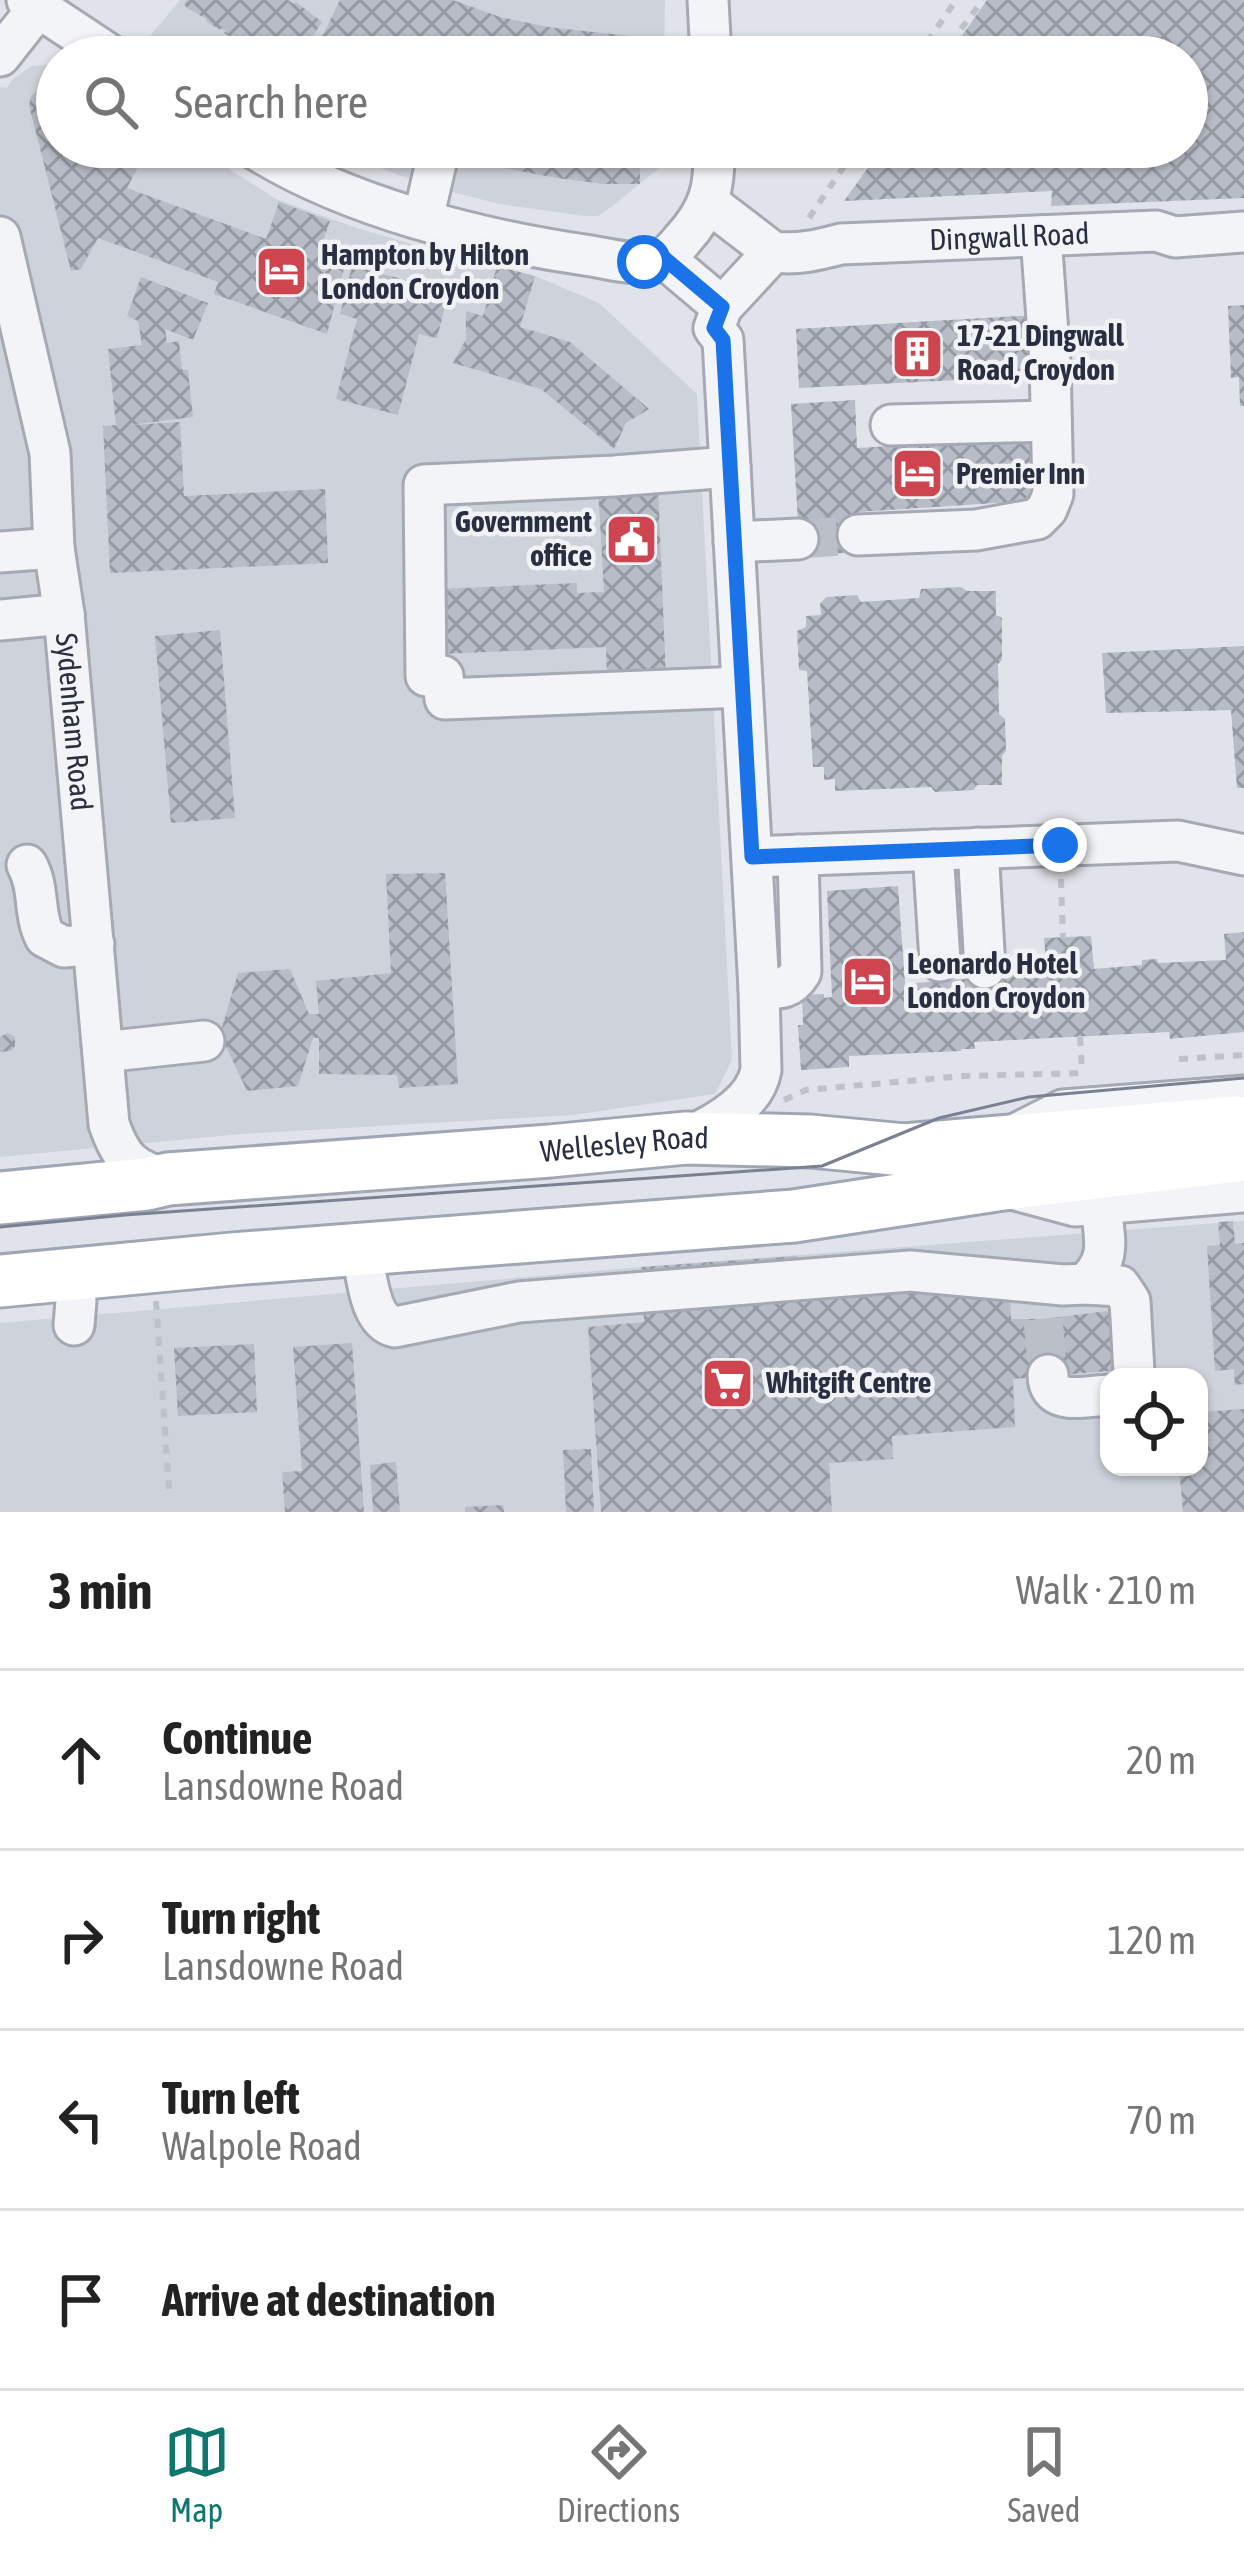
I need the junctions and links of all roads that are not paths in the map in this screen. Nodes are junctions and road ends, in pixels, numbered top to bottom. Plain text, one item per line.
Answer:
1 (708, 0) edge
2 (33, 4) edge
3 (81, 36) edge
4 (710, 36) edge
5 (0, 56) edge
6 (292, 168) edge
7 (435, 168) edge
8 (707, 168) edge
9 (423, 220) junction
10 (688, 230) junction
11 (1244, 232) edge
12 (1041, 236) junction
13 (0, 237) edge
14 (761, 267) junction
15 (1051, 421) junction
16 (892, 425) dead end
17 (730, 467) junction
18 (858, 535) tunnel mouth
19 (798, 538) tunnel mouth
20 (734, 542) junction
21 (54, 548) junction
22 (0, 552) edge
23 (30, 617) edge
24 (742, 687) junction
25 (978, 848) junction
26 (933, 850) junction
27 (798, 855) junction
28 (1244, 855) edge
29 (752, 857) junction
30 (27, 865) dead end
31 (94, 944) junction
32 (940, 961) dead end
33 (985, 968) dead end
34 (759, 989) junction
35 (204, 1041) dead end
36 (103, 1052) junction
37 (1244, 1096) edge
38 (1244, 1122) edge
39 (686, 1138) junction
40 (1244, 1155) edge
41 (1000, 1162) junction
42 (168, 1179) junction
43 (1244, 1192) edge
44 (0, 1198) edge
45 (1101, 1205) junction
46 (361, 1249) junction
47 (74, 1275) junction
48 (0, 1281) edge
49 (1064, 1296) junction
50 (74, 1325) dead end
51 (1134, 1368) edge
52 (1048, 1376) dead end
53 (1100, 1395) edge

1 - 4 street
2 - 3 street
2 - 5 street
6 - 9 street
7 - 9 street
8 - 10 street
9 - 10 street
10 - 14 street
10 - 14 street
11 - 12 street, Dingwall Road
12 - 14 street, Dingwall Road
12 - 15 street
13 - 21 street, Sydenham Road
14 - 17 street
15 - 16 street
15 - 18 street
17 - 20 street
17 - 24 street
19 - 20 street
20 - 24 street
21 - 22 street
21 - 23 street, Sydenham Road
23 - 31 street, Sydenham Road
24 - 29 street
25 - 26 street
25 - 28 street
25 - 33 street
26 - 27 street
26 - 32 street
27 - 29 street
27 - 34 street
29 - 34 street
30 - 31 street
31 - 36 street, Sydenham Road
34 - 39 street
35 - 36 street
36 - 42 street, Sydenham Road
37 - 41 street, Wellesley Road
38 - 41 main road
39 - 41 main road, Wellesley Road
39 - 42 main road, Wellesley Road
40 - 41 main road
41 - 45 street, Wellesley Road
41 - 46 main road, Wellesley Road
42 - 44 main road, Wellesley Road
43 - 45 street, Wellesley Road
45 - 49 street
46 - 47 main road, Wellesley Road
46 - 49 street
47 - 48 main road, Wellesley Road
47 - 50 street
49 - 51 street
52 - 53 street

